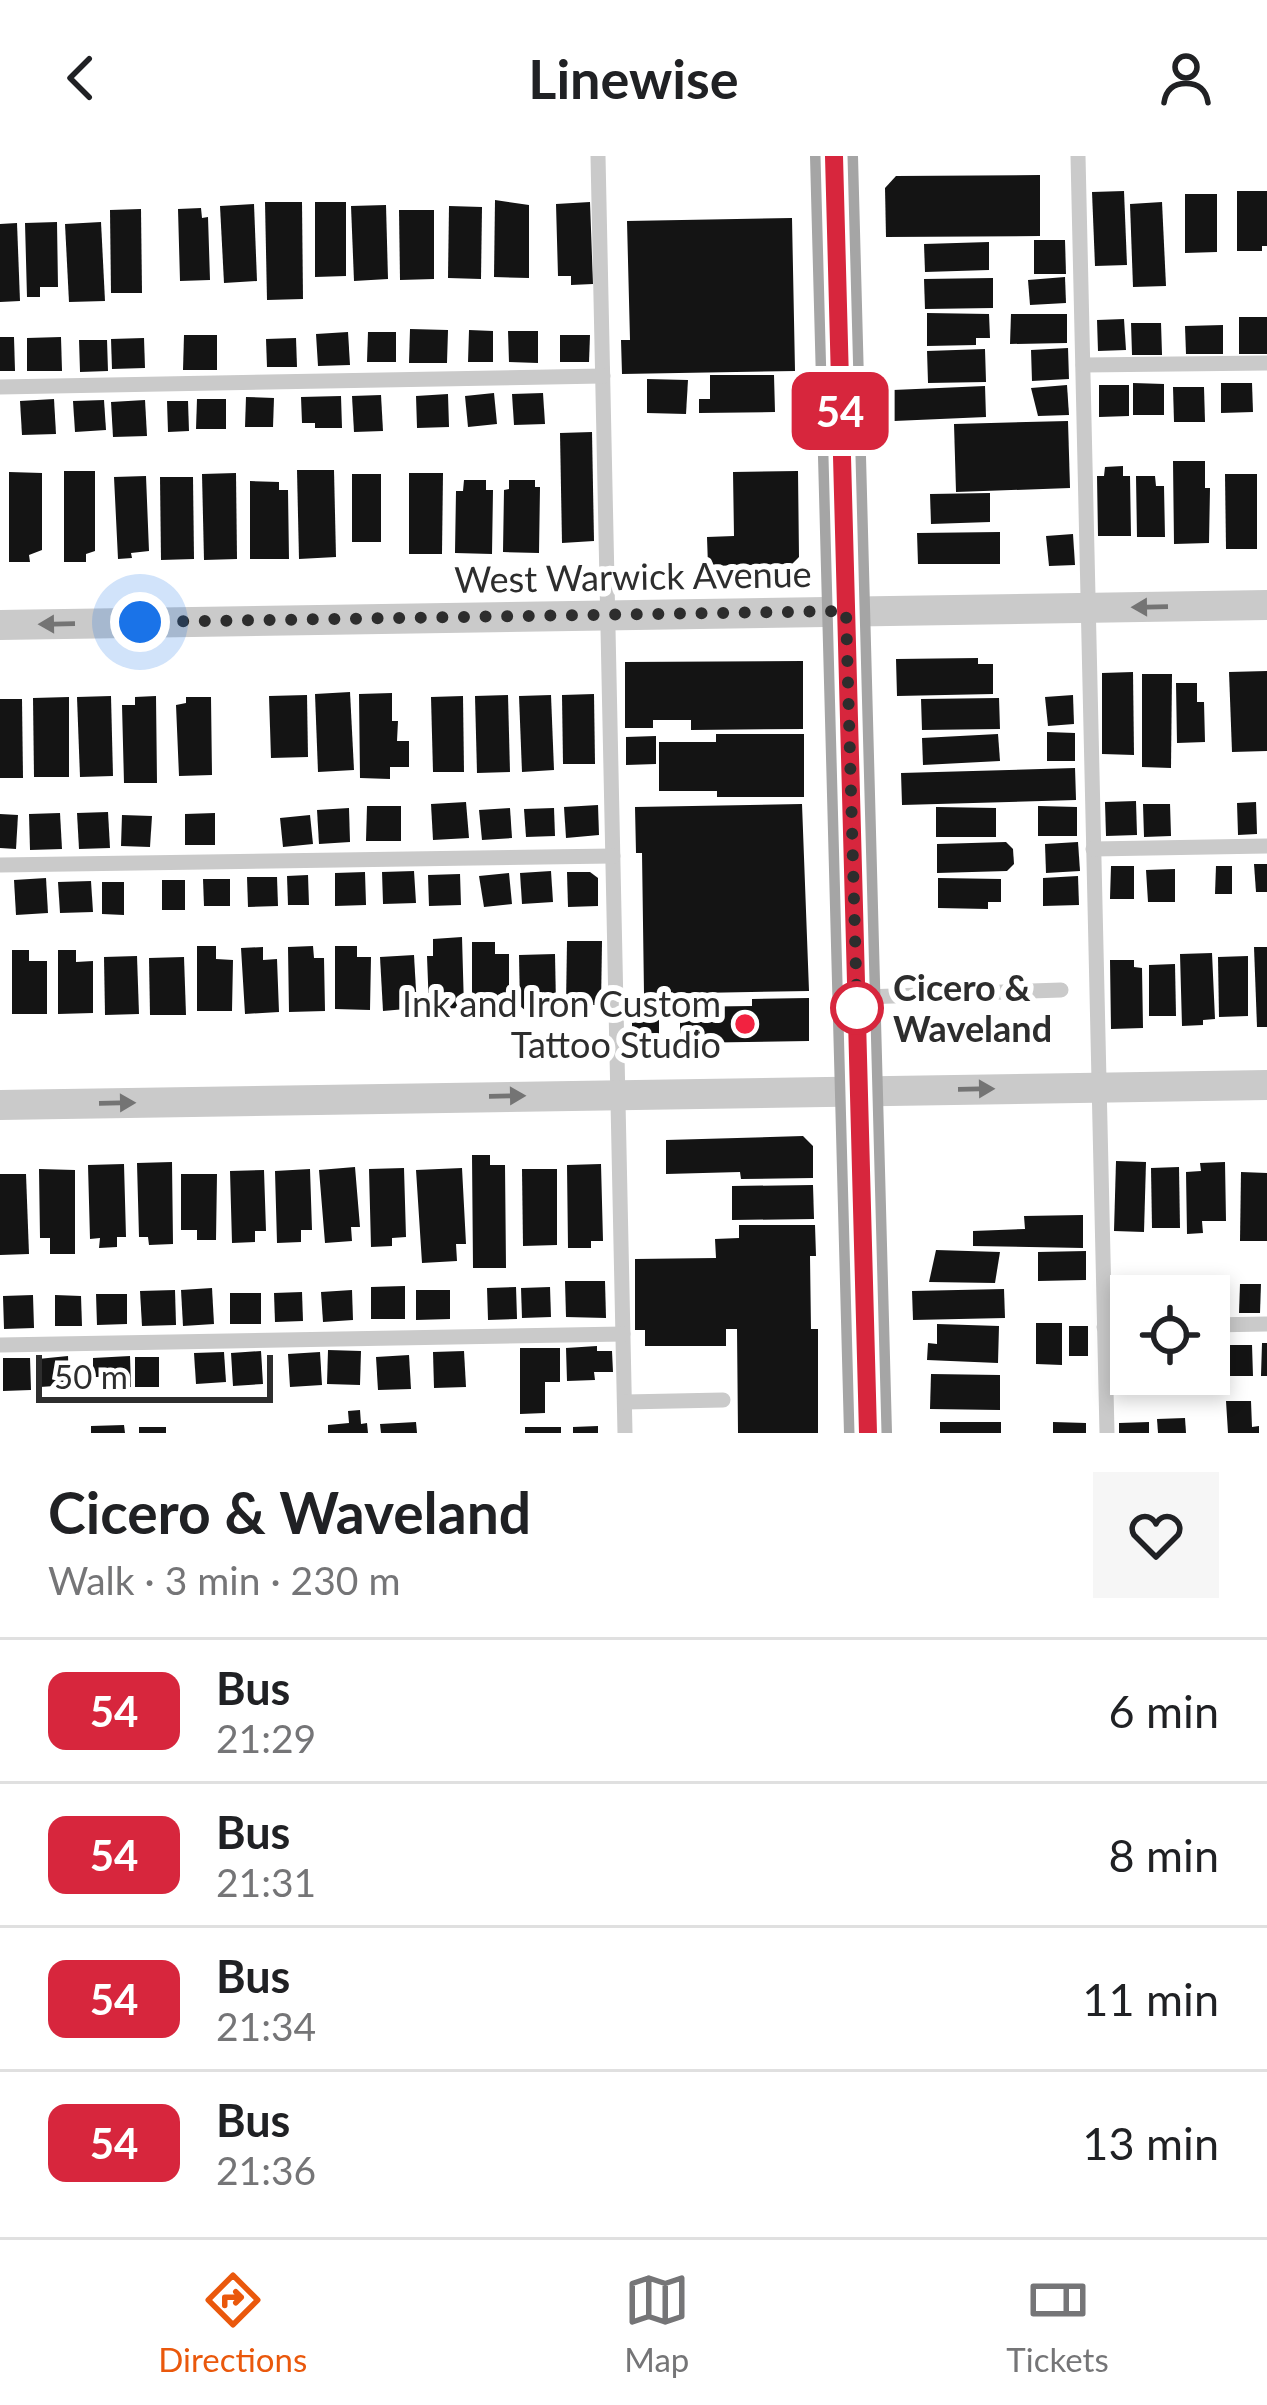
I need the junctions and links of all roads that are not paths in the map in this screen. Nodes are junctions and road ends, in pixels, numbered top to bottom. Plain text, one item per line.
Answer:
1 (598, 156) edge
2 (834, 156) edge
3 (1078, 156) edge
4 (1267, 363) edge
5 (1083, 365) junction
6 (603, 376) junction
7 (0, 387) edge
8 (1267, 605) edge
9 (1088, 608) junction
10 (846, 611) junction
11 (608, 615) junction
12 (0, 625) edge
13 (1267, 846) edge
14 (1094, 849) junction
15 (613, 856) junction
16 (0, 865) edge
17 (1061, 989) dead end
18 (856, 997) junction
19 (1267, 1085) edge
20 (1099, 1087) junction
21 (859, 1090) junction
22 (618, 1095) junction
23 (0, 1105) edge
24 (1267, 1324) edge
25 (1230, 1325) edge
26 (1104, 1327) junction
27 (1110, 1327) edge
28 (623, 1334) junction
29 (0, 1345) edge
30 (723, 1400) dead end
31 (625, 1402) junction
32 (626, 1433) edge
33 (868, 1433) edge
34 (1106, 1433) edge

1 - 6 lane
2 - 10 main road
3 - 5 lane
4 - 5 lane
5 - 9 lane
6 - 7 lane
6 - 11 lane
8 -> 9 street, West Warwick Avenue
9 - 10 street, West Warwick Avenue
9 - 14 lane
10 - 11 street, West Warwick Avenue
10 - 18 main road
11 -> 12 street, West Warwick Avenue
11 - 15 lane
13 - 14 lane
14 - 20 lane
15 - 16 lane
15 - 22 lane
17 - 18 lane
18 - 21 main road
19 - 20 street
21 -> 20 street
20 - 26 lane
21 - 22 street
21 - 33 main road
23 -> 22 street
22 - 28 lane
24 - 25 lane
26 - 27 lane
26 - 34 lane
28 - 29 lane
28 - 31 lane
30 - 31 lane
31 - 32 lane

